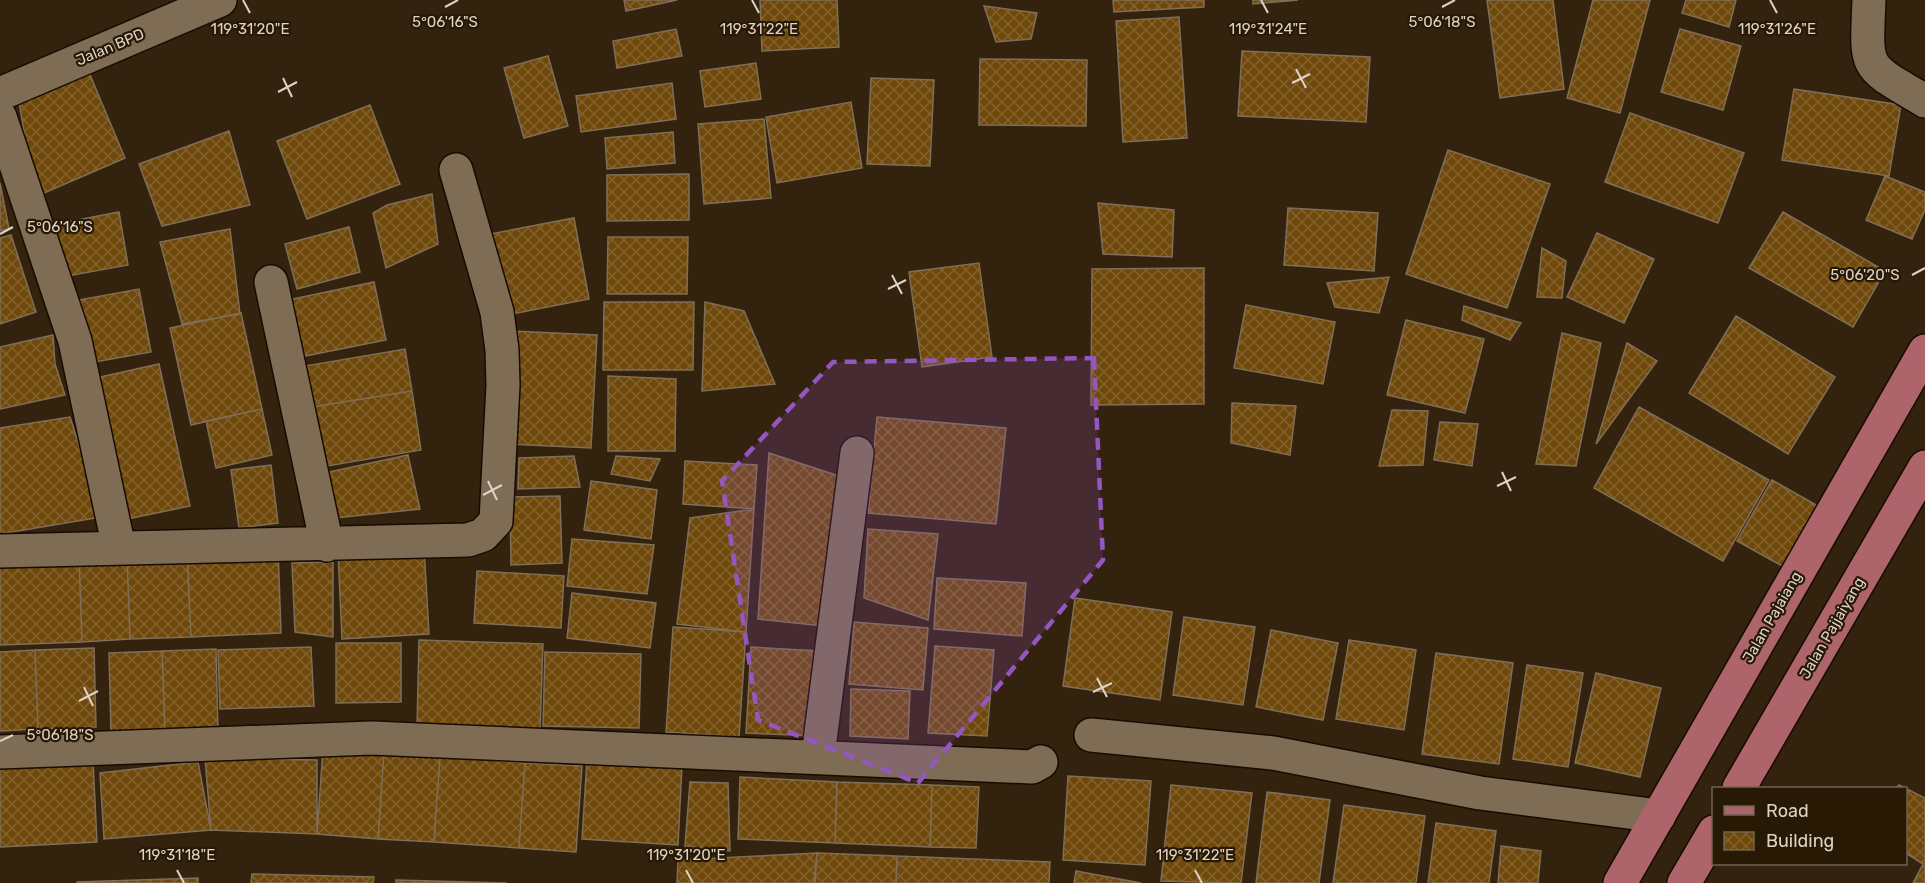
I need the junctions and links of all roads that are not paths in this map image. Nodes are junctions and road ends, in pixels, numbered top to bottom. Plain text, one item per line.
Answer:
1 (220, 0) edge
2 (1869, 0) edge
3 (0, 94) edge
4 (1925, 101) edge
5 (0, 117) edge
6 (456, 170) dead end
7 (271, 282) dead end
8 (1925, 351) edge
9 (856, 453) dead end
10 (1925, 467) edge
11 (327, 545) junction
12 (119, 548) junction
13 (0, 551) edge
14 (1091, 735) dead end
15 (0, 752) edge
16 (818, 756) junction
17 (1041, 762) dead end
18 (1740, 787) edge
19 (1659, 816) junction
20 (1712, 834) edge
21 (1620, 883) edge
22 (1684, 883) edge

1 - 3 street, Jalan BPD
2 - 4 street
5 - 12 street
6 - 11 street
7 - 11 street
8 - 19 main road, Jalan Pajaiang
9 - 16 street
10 - 18 main road, Jalan Pajjaiyang
11 - 12 street
12 - 13 street
14 - 19 street
15 - 16 street
16 - 17 street
19 - 21 main road, Jalan Pajaiang
20 - 22 main road

